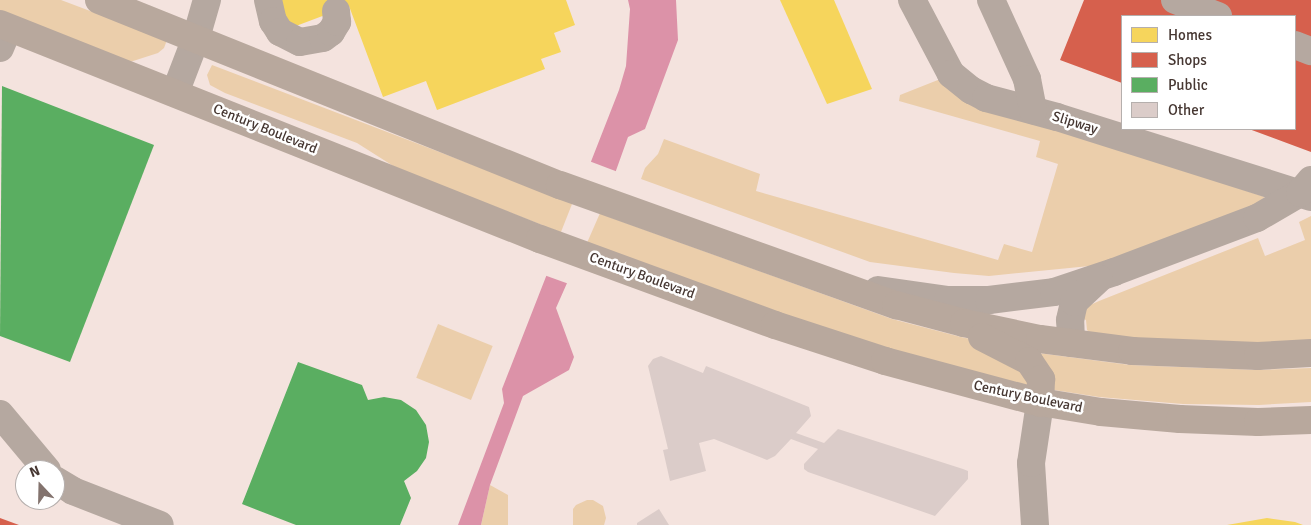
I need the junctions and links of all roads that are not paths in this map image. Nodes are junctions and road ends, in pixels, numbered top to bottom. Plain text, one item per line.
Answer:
1 (99, 0) edge
2 (207, 0) edge
3 (268, 0) edge
4 (912, 0) edge
5 (991, 0) edge
6 (1175, 0) edge
7 (336, 11) dead end
8 (1215, 15) edge
9 (1, 38) edge
10 (196, 38) junction
11 (1296, 45) edge
12 (1311, 51) edge
13 (175, 93) junction
14 (1033, 110) junction
15 (1311, 180) edge
16 (1311, 198) edge
17 (1108, 274) junction
18 (850, 287) junction
19 (896, 305) junction
20 (1071, 343) junction
21 (1311, 353) edge
22 (1040, 403) junction
23 (0, 414) edge
24 (1311, 420) edge
25 (39, 460) edge
26 (65, 486) edge
27 (157, 524) edge
28 (1035, 525) edge

1 - 10 main road
2 - 10 street
3 - 7 street
4 - 14 street, Slipway
5 - 14 street
6 - 8 street
9 - 13 main road, Century Boulevard
10 - 13 street
10 - 18 main road
11 - 12 street
13 - 22 main road, Century Boulevard
14 - 16 street, Slipway
15 - 17 street, bridge
17 - 18 street
17 - 20 street
18 - 19 main road
19 - 20 main road
19 - 22 main road
20 - 21 main road
22 - 24 main road, Century Boulevard
22 - 28 street
23 - 25 street
26 - 27 street

